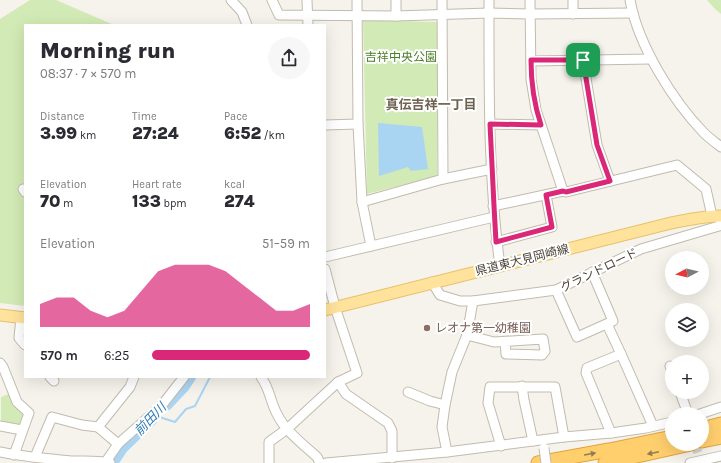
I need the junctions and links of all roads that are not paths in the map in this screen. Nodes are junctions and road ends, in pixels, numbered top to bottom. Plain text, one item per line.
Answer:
1 (231, 0) edge
2 (272, 0) edge
3 (307, 0) edge
4 (357, 0) edge
5 (396, 0) edge
6 (442, 0) edge
7 (489, 0) edge
8 (530, 0) edge
9 (573, 0) edge
10 (630, 0) edge
11 (489, 13) junction
12 (633, 13) junction
13 (442, 14) junction
14 (530, 14) junction
15 (573, 14) junction
16 (308, 15) junction
17 (357, 15) junction
18 (396, 16) junction
19 (247, 24) edge
20 (308, 24) edge
21 (651, 59) junction
22 (531, 60) junction
23 (583, 60) junction
24 (358, 124) junction
25 (490, 124) junction
26 (541, 125) junction
27 (326, 126) edge
28 (721, 147) edge
29 (492, 169) junction
30 (443, 179) junction
31 (610, 181) junction
32 (563, 191) junction
33 (546, 195) junction
34 (362, 202) junction
35 (494, 206) junction
36 (494, 217) junction
37 (718, 218) edge
38 (671, 223) junction
39 (674, 239) junction
40 (496, 242) junction
41 (371, 246) junction
42 (326, 257) edge
43 (500, 266) junction
44 (592, 272) junction
45 (326, 275) edge
46 (432, 282) junction
47 (556, 290) junction
48 (473, 301) junction
49 (330, 308) edge
50 (0, 314) edge
51 (23, 318) edge
52 (607, 324) junction
53 (467, 335) junction
54 (505, 342) dead end
55 (24, 343) edge
56 (621, 354) junction
57 (0, 363) edge
58 (134, 378) edge
59 (183, 378) edge
60 (262, 378) edge
61 (338, 382) junction
62 (522, 386) junction
63 (408, 392) dead end
64 (445, 404) junction
65 (721, 407) edge
66 (709, 411) edge
67 (665, 423) edge
68 (721, 424) edge
69 (0, 426) edge
70 (653, 426) junction
71 (98, 427) junction
72 (709, 427) edge
73 (287, 429) junction
74 (22, 430) junction
75 (611, 433) junction
76 (721, 436) edge
77 (564, 437) junction
78 (665, 438) edge
79 (709, 439) edge
80 (540, 443) junction
81 (118, 444) junction
82 (501, 446) junction
83 (665, 450) edge
84 (0, 452) edge
85 (447, 452) junction
86 (14, 455) junction
87 (721, 456) edge
88 (35, 457) junction
89 (388, 460) edge
90 (700, 461) edge
91 (107, 463) edge
92 (269, 463) edge
93 (320, 463) edge
94 (326, 463) edge
95 (538, 463) edge
96 (546, 463) edge
97 (605, 463) edge

1 - 19 street
2 - 16 street
3 - 16 street
4 - 17 street
5 - 18 street
6 - 13 street
7 - 11 street
8 - 14 street
9 - 15 street
10 - 12 street
11 - 13 street
11 - 14 street
11 - 25 street
12 - 15 street
12 - 21 street
13 - 18 street
13 - 30 street
14 - 15 street
14 - 22 street
16 - 17 street
16 - 20 street
17 - 18 street
17 - 24 street
21 - 23 street
21 - 28 street
22 - 23 street
22 - 26 street
23 - 31 street
24 - 27 street
24 - 34 street
25 - 26 street
25 - 29 street
26 - 32 street
29 - 30 street
29 - 35 street
30 - 34 street
31 - 32 street
31 - 37 street
32 - 33 street
33 - 35 street
33 - 40 street
34 - 41 street
35 - 36 street
36 - 40 street
36 - 41 street
37 - 38 main road, 県道東大見岡崎線
37 - 39 street, グランドロード
38 - 39 street
38 - 43 main road, 県道東大見岡崎線
39 - 44 street, グランドロード
40 - 43 street
41 - 42 street
43 - 46 main road, 県道東大見岡崎線
44 - 47 street, グランドロード
44 - 52 street
45 - 49 street
46 - 48 street, グランドロード
46 - 49 main road, 県道東大見岡崎線
47 - 48 street, グランドロード
47 - 52 street
48 - 53 street
49 - 61 street
50 - 51 main road
51 - 55 street
52 - 56 street
53 - 54 street
53 - 64 street
56 - 70 street
56 - 75 street
57 - 74 street
58 - 71 street
59 - 81 street
60 - 73 street
61 - 73 street
61 - 89 street
62 - 77 street
62 - 80 street
62 - 82 street
63 - 64 street
64 - 85 street
65 - 66 street
67 - 70 street
68 - 72 highway
69 - 74 street
70 - 75 street
71 - 81 street
71 - 88 street
73 - 92 street
73 - 93 street
74 - 86 street
75 - 77 street
76 - 79 highway
77 - 80 street
95 -> 78 highway
80 - 82 street
80 - 96 street, bridge
81 - 91 street
82 - 85 street
83 -> 97 highway
84 - 86 street
85 - 89 street
86 - 88 street
87 - 90 street
88 - 91 street
89 - 94 street

